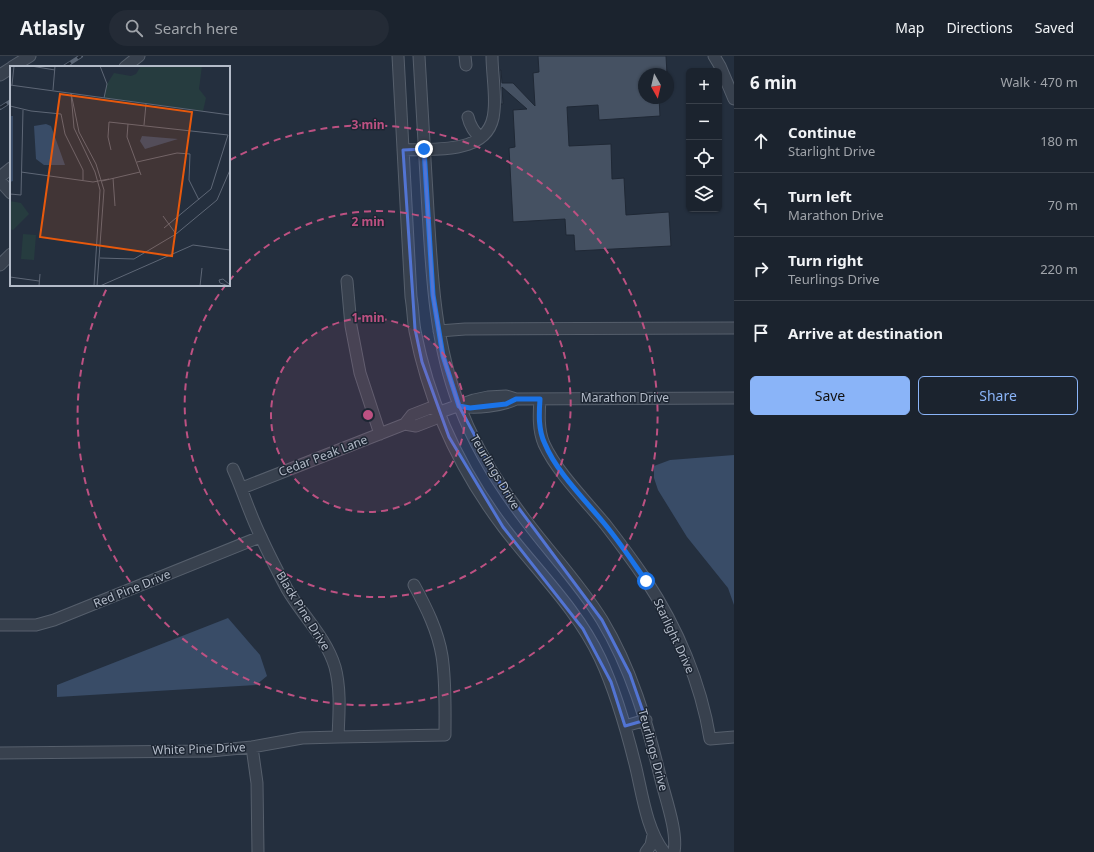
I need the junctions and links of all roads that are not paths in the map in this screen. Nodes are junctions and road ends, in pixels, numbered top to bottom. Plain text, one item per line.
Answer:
1 (30, 56) edge
2 (139, 56) edge
3 (398, 56) edge
4 (419, 56) edge
5 (492, 56) edge
6 (714, 56) edge
7 (14, 66) edge
8 (127, 66) edge
9 (10, 68) edge
10 (0, 75) edge
11 (734, 99) edge
12 (468, 117) dead end
13 (480, 138) junction
14 (424, 149) junction
15 (403, 150) junction
16 (10, 169) edge
17 (0, 177) edge
18 (0, 181) edge
19 (10, 192) edge
20 (10, 255) edge
21 (0, 265) edge
22 (346, 281) dead end
23 (734, 328) edge
24 (440, 331) junction
25 (734, 398) edge
26 (540, 399) junction
27 (459, 406) junction
28 (440, 412) junction
29 (380, 434) junction
30 (233, 469) dead end
31 (242, 488) junction
32 (260, 537) junction
33 (414, 585) dead end
34 (0, 625) edge
35 (646, 720) junction
36 (626, 726) junction
37 (338, 737) junction
38 (734, 737) edge
39 (252, 747) junction
40 (0, 753) edge
41 (653, 835) junction
42 (258, 852) edge
43 (646, 852) edge
44 (664, 852) edge
45 (674, 852) edge

1 - 7 street
2 - 8 street
3 - 15 street, Teurlings Drive
4 - 14 street, Teurlings Drive
5 - 13 street
6 - 11 street
9 - 10 street
12 - 13 street
13 - 14 street
14 - 15 street
14 - 24 street, Teurlings Drive
15 - 28 street, Teurlings Drive
16 - 17 street
18 - 19 street
20 - 21 street
22 - 29 street
23 - 24 street
24 - 27 street, Teurlings Drive
25 - 26 street, Marathon Drive
26 - 27 street, Marathon Drive
26 - 38 street, Starlight Drive
27 - 28 street, Marathon Drive
27 - 35 street, Teurlings Drive
28 - 29 street, Cedar Peak Lane
28 - 36 street, Teurlings Drive
29 - 31 street, Cedar Peak Lane
30 - 31 street, Black Pine Drive
31 - 32 street, Black Pine Drive
32 - 34 street, Red Pine Drive
32 - 37 street, Black Pine Drive
33 - 37 street, White Pine Drive
35 - 36 street
35 - 45 street, Teurlings Drive
36 - 41 street, Teurlings Drive
37 - 39 street, White Pine Drive
39 - 40 street, White Pine Drive
39 - 42 street
41 - 43 street
41 - 44 street, Teurlings Drive

